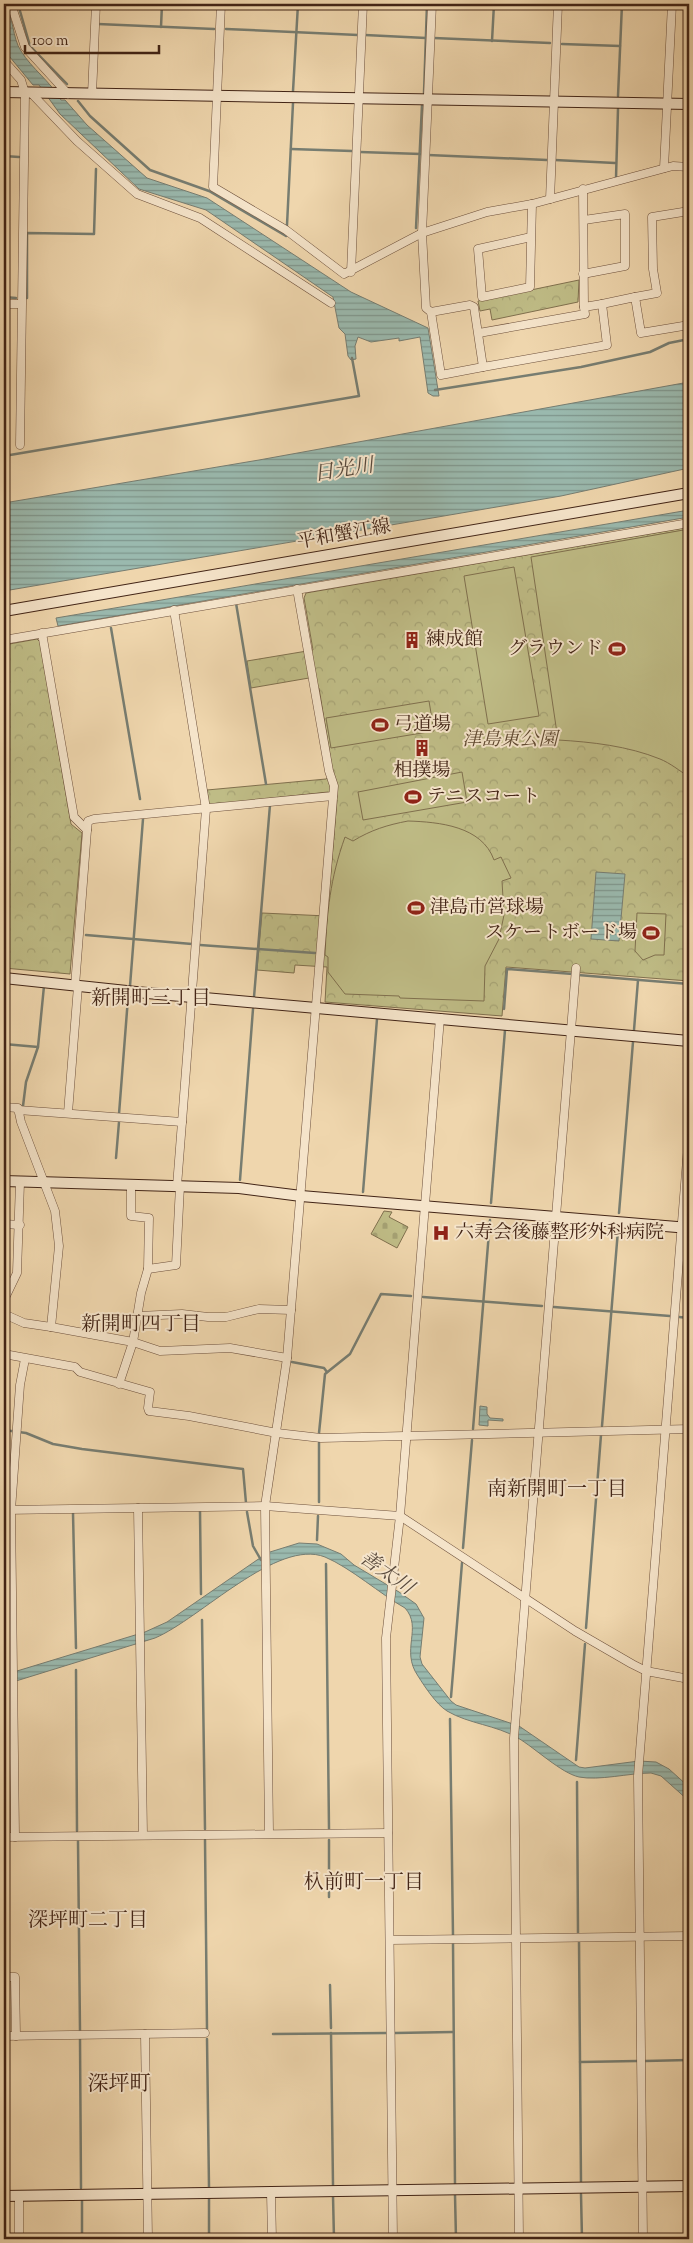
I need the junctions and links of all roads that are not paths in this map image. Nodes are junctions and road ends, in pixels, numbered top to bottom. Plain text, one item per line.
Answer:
1 (11, 4) edge
2 (96, 4) edge
3 (221, 4) edge
4 (363, 4) edge
5 (432, 4) edge
6 (558, 4) edge
7 (672, 4) edge
8 (4, 62) edge
9 (4, 92) edge
10 (31, 93) junction
11 (65, 94) junction
12 (92, 94) junction
13 (217, 96) junction
14 (358, 99) junction
15 (428, 99) junction
16 (554, 101) junction
17 (667, 103) junction
18 (689, 104) edge
19 (689, 167) edge
20 (664, 168) junction
21 (584, 189) junction
22 (550, 199) junction
23 (532, 204) junction
24 (689, 211) edge
25 (584, 220) junction
26 (422, 233) junction
27 (531, 237) junction
28 (351, 272) junction
29 (584, 274) junction
30 (635, 297) junction
31 (332, 303) dead end
32 (4, 304) edge
33 (21, 304) junction
34 (602, 304) junction
35 (584, 307) junction
36 (431, 312) junction
37 (689, 325) edge
38 (479, 333) junction
39 (483, 367) junction
40 (20, 445) dead end
41 (689, 493) edge
42 (689, 523) edge
43 (297, 589) junction
44 (4, 610) edge
45 (174, 610) junction
46 (42, 633) junction
47 (4, 640) edge
48 (333, 796) junction
49 (4, 800) edge
50 (4, 804) edge
51 (206, 809) junction
52 (87, 830) junction
53 (576, 968) dead end
54 (4, 978) edge
55 (76, 986) junction
56 (191, 997) junction
57 (316, 1008) junction
58 (440, 1018) junction
59 (571, 1030) junction
60 (689, 1041) edge
61 (4, 1107) edge
62 (18, 1110) junction
63 (68, 1113) junction
64 (182, 1122) junction
65 (689, 1134) edge
66 (4, 1180) edge
67 (20, 1182) junction
68 (45, 1183) junction
69 (131, 1184) junction
70 (178, 1186) junction
71 (301, 1196) junction
72 (425, 1207) junction
73 (556, 1216) junction
74 (4, 1224) edge
75 (20, 1225) junction
76 (686, 1227) edge
77 (148, 1269) junction
78 (4, 1300) edge
79 (291, 1310) junction
80 (4, 1314) edge
81 (138, 1316) junction
82 (51, 1327) junction
83 (132, 1342) junction
84 (4, 1354) edge
85 (25, 1358) junction
86 (287, 1358) junction
87 (119, 1384) junction
88 (689, 1428) edge
89 (665, 1429) junction
90 (277, 1433) junction
91 (538, 1433) junction
92 (406, 1436) junction
93 (265, 1506) junction
94 (138, 1508) junction
95 (8, 1510) edge
96 (400, 1516) junction
97 (524, 1597) junction
98 (646, 1671) junction
99 (689, 1680) edge
100 (269, 1833) junction
101 (388, 1833) junction
102 (143, 1835) junction
103 (4, 1837) edge
104 (15, 1837) junction
105 (689, 1936) edge
106 (640, 1937) junction
107 (516, 1938) junction
108 (390, 1940) junction
109 (4, 1978) edge
110 (205, 2033) dead end
111 (146, 2034) junction
112 (4, 2036) edge
113 (16, 2036) junction
114 (689, 2186) edge
115 (642, 2187) junction
116 (518, 2189) junction
117 (392, 2191) junction
118 (271, 2193) junction
119 (147, 2194) junction
120 (19, 2195) junction
121 (4, 2196) edge
122 (19, 2239) edge
123 (148, 2239) edge
124 (272, 2239) edge
125 (393, 2239) edge
126 (519, 2239) edge
127 (643, 2239) edge

1 - 11 street
2 - 12 street
3 - 13 street
4 - 14 street
5 - 15 street
6 - 16 street
7 - 17 street
8 - 10 street
9 - 10 street
10 - 11 street
10 - 31 street
10 - 33 street
11 - 12 street
12 - 13 street
13 - 14 street
13 - 28 street
14 - 15 street
14 - 28 street
15 - 16 street
15 - 26 street
16 - 17 street
16 - 22 street
17 - 18 street
17 - 20 street
19 - 20 street
20 - 21 street
21 - 22 street
21 - 25 street
22 - 23 street
23 - 26 street
23 - 27 street
24 - 30 street
25 - 29 street
25 - 29 street
26 - 28 street
26 - 36 street
27 - 27 street
29 - 35 street
30 - 34 street
30 - 37 street
32 - 33 street
33 - 40 street
34 - 35 street
34 - 39 street
35 - 38 street
36 - 38 street
36 - 39 street
38 - 39 street
41 - 44 street, 平和蟹江線
42 - 43 street
43 - 45 street
43 - 48 street
45 - 46 street
45 - 51 street
46 - 47 street
46 - 52 street
48 - 51 street
48 - 57 street
49 - 50 street
51 - 52 street
51 - 56 street
52 - 55 street
53 - 59 street
54 - 55 street
55 - 56 street
55 - 63 street
56 - 57 street
56 - 64 street
57 - 58 street
57 - 71 street
58 - 59 street
58 - 72 street
59 - 60 street
59 - 73 street
61 - 62 street
62 - 63 street
62 - 68 street
63 - 64 street
64 - 70 street
65 - 76 street
66 - 67 street
67 - 68 street
67 - 75 street
68 - 69 street
68 - 82 street
69 - 70 street
69 - 77 street
70 - 71 street
70 - 77 street
71 - 72 street
71 - 79 street
72 - 73 street
72 - 92 street
73 - 76 street
73 - 91 street
74 - 75 street
75 - 78 street
76 - 89 street
77 - 81 street
79 - 81 street
79 - 86 street
80 - 82 street
81 - 83 street
82 - 83 street
83 - 86 street
83 - 87 street
84 - 85 street
85 - 87 street
85 - 95 street
86 - 90 street
87 - 90 street
88 - 89 street
89 - 91 street
89 - 98 street
90 - 92 street
90 - 93 street
91 - 92 street
91 - 97 street
92 - 96 street
93 - 94 street
93 - 96 street
93 - 100 street
94 - 95 street
94 - 102 street
95 - 104 street
96 - 97 street
96 - 101 street
97 - 98 street
97 - 107 street
98 - 99 street
98 - 106 street
100 - 101 street
100 - 102 street
101 - 108 street
102 - 104 street
103 - 104 street
105 - 106 street
106 - 107 street
106 - 115 street
107 - 108 street
107 - 116 street
108 - 117 street
109 - 113 street
110 - 111 street
111 - 113 street
111 - 119 street
112 - 113 street
114 - 115 street
115 - 116 street
115 - 127 street
116 - 117 street
116 - 126 street
117 - 118 street
117 - 125 street
118 - 119 street
118 - 124 street
119 - 120 street
119 - 123 street
120 - 121 street
120 - 122 street

